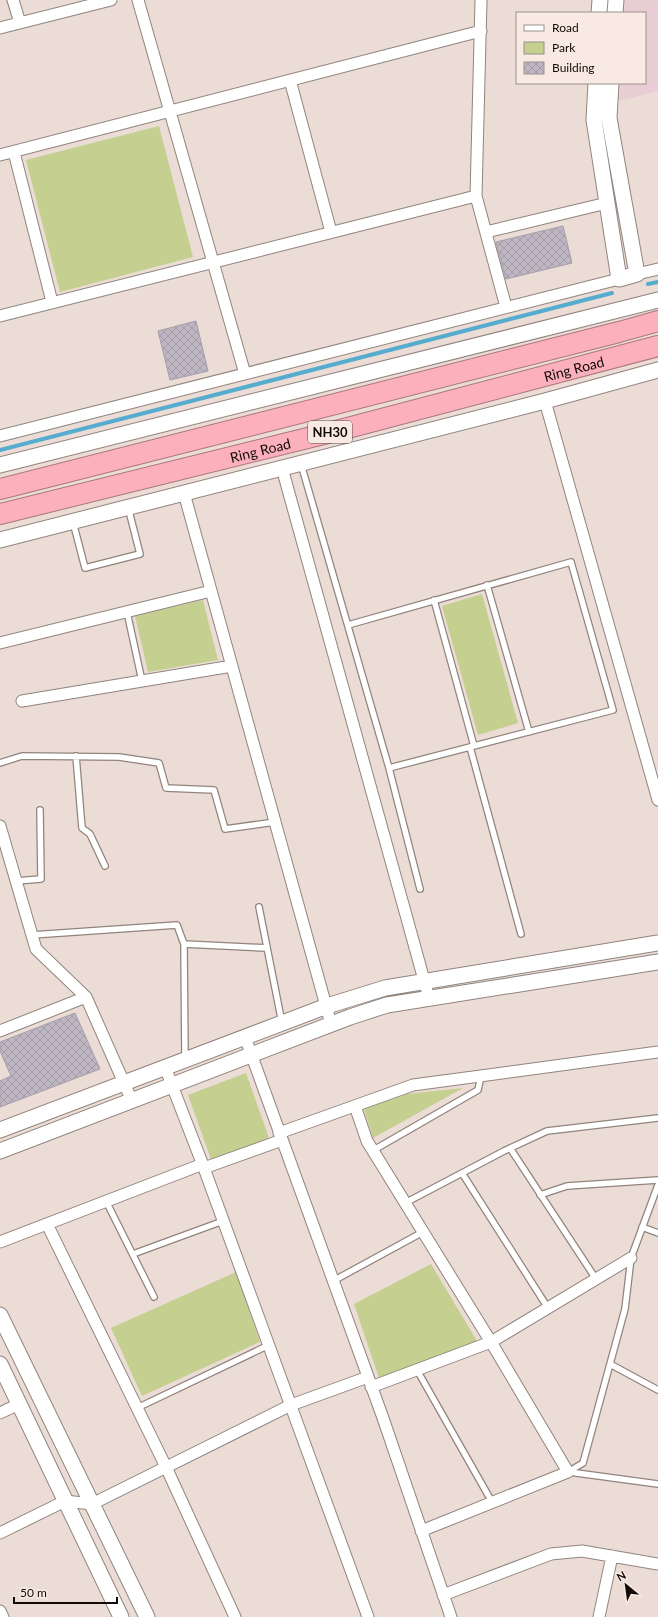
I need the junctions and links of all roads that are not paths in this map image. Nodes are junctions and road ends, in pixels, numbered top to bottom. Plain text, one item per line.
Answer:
1 (13, 0) edge
2 (111, 0) edge
3 (138, 0) edge
4 (481, 0) edge
5 (600, 0) edge
6 (616, 0) edge
7 (599, 12) edge
8 (615, 12) edge
9 (20, 23) junction
10 (0, 28) edge
11 (480, 31) junction
12 (290, 80) junction
13 (596, 84) edge
14 (611, 84) edge
15 (170, 111) junction
16 (14, 152) junction
17 (0, 155) edge
18 (476, 196) junction
19 (607, 203) junction
20 (331, 232) junction
21 (486, 232) junction
22 (213, 262) junction
23 (658, 269) edge
24 (637, 274) junction
25 (619, 279) junction
26 (658, 300) edge
27 (52, 302) junction
28 (506, 307) junction
29 (0, 316) edge
30 (658, 321) edge
31 (658, 346) edge
32 (658, 370) edge
33 (245, 374) junction
34 (545, 401) junction
35 (0, 436) edge
36 (301, 463) junction
37 (0, 466) edge
38 (282, 468) junction
39 (0, 489) edge
40 (184, 493) junction
41 (128, 507) junction
42 (0, 514) edge
43 (73, 521) junction
44 (0, 540) edge
45 (487, 586) junction
46 (211, 591) junction
47 (434, 600) junction
48 (127, 612) junction
49 (348, 625) junction
50 (0, 643) edge
51 (232, 666) junction
52 (142, 681) junction
53 (22, 701) dead end
54 (529, 732) junction
55 (472, 747) junction
56 (76, 756) junction
57 (0, 762) edge
58 (389, 768) junction
59 (658, 800) edge
60 (40, 810) dead end
61 (275, 822) junction
62 (0, 826) edge
63 (3, 849) edge
64 (105, 866) dead end
65 (16, 881) junction
66 (420, 889) dead end
67 (258, 907) dead end
68 (521, 934) dead end
69 (32, 935) junction
70 (658, 943) edge
71 (184, 944) junction
72 (267, 948) junction
73 (658, 962) edge
74 (424, 981) junction
75 (86, 997) junction
76 (429, 998) junction
77 (327, 1006) junction
78 (282, 1023) junction
79 (331, 1024) junction
80 (0, 1031) edge
81 (244, 1037) junction
82 (658, 1052) edge
83 (251, 1055) junction
84 (184, 1060) junction
85 (165, 1068) junction
86 (481, 1076) junction
87 (124, 1083) junction
88 (172, 1085) junction
89 (132, 1100) junction
90 (355, 1106) junction
91 (658, 1118) edge
92 (0, 1130) edge
93 (280, 1136) junction
94 (510, 1148) junction
95 (372, 1151) junction
96 (0, 1152) edge
97 (203, 1166) junction
98 (462, 1173) junction
99 (658, 1180) edge
100 (658, 1185) edge
101 (540, 1195) junction
102 (106, 1201) junction
103 (405, 1203) junction
104 (224, 1221) junction
105 (47, 1224) junction
106 (642, 1227) junction
107 (423, 1232) junction
108 (658, 1233) edge
109 (0, 1242) edge
110 (133, 1254) junction
111 (631, 1258) junction
112 (596, 1279) junction
113 (333, 1281) junction
114 (154, 1296) dead end
115 (548, 1308) junction
116 (0, 1315) edge
117 (491, 1342) junction
118 (269, 1345) junction
119 (0, 1364) edge
120 (610, 1364) junction
121 (417, 1370) junction
122 (369, 1382) junction
123 (658, 1390) edge
124 (19, 1404) junction
125 (291, 1405) junction
126 (137, 1408) junction
127 (0, 1413) edge
128 (166, 1467) junction
129 (568, 1472) junction
130 (658, 1484) edge
131 (65, 1502) junction
132 (492, 1502) junction
133 (92, 1504) junction
134 (422, 1531) junction
135 (0, 1533) edge
136 (612, 1556) junction
137 (658, 1564) edge
138 (443, 1595) junction
139 (0, 1611) edge
140 (3, 1617) edge
141 (121, 1617) edge
142 (147, 1617) edge
143 (235, 1617) edge
144 (368, 1617) edge
145 (451, 1617) edge
146 (599, 1617) edge

1 - 9 street
2 - 9 street
3 - 15 street
4 - 11 street
5 - 7 street
6 - 8 street
9 - 10 street
11 - 12 street
11 - 18 street
12 - 15 street
12 - 20 street
13 - 19 street
14 - 24 street
15 - 16 street
15 - 22 street
16 - 17 street
16 - 27 street
18 - 20 street
18 - 21 street
19 - 21 street
19 - 25 street
20 - 22 street
21 - 28 street
22 - 27 street
22 - 33 street
23 - 24 street
24 - 25 street
25 - 28 street
26 - 37 street
27 - 29 street
28 - 33 street
30 - 39 highway, Ring Road / NH30
31 - 42 highway, Ring Road / NH30
32 - 34 street
33 - 35 street
34 - 36 street
34 - 59 street
36 - 38 street
36 - 49 lane
38 - 40 street
38 - 74 street
40 - 41 street
40 - 46 street
41 - 43 street
41 - 43 lane
43 - 44 street
45 - 47 lane
45 - 54 lane
45 - 54 lane
46 - 48 street
46 - 51 street
47 - 49 lane
47 - 55 lane
48 - 50 street
48 - 52 lane
49 - 58 lane
51 - 52 street
51 - 61 street
52 - 53 street
54 - 55 lane
55 - 58 lane
55 - 68 lane
56 - 57 lane
56 - 61 lane
56 - 64 lane
58 - 66 lane
60 - 65 lane
61 - 77 street
62 - 63 street
63 - 65 street
65 - 69 street
67 - 72 lane
69 - 71 lane
69 - 75 street
70 - 74 street
71 - 72 lane
71 - 84 lane
72 - 78 lane
73 - 76 street
74 - 76 street
74 - 77 street
75 - 80 street
75 - 87 street
76 - 79 street
77 - 78 street
77 - 79 street
78 - 81 street
79 - 83 street
81 - 83 street
81 - 84 street
82 - 86 street
83 - 88 street
83 - 93 street
84 - 85 street
85 - 87 street
85 - 88 street
86 - 90 street
86 - 95 lane
87 - 89 street
87 - 92 street
88 - 89 street
88 - 97 street
89 - 96 street
90 - 93 street
90 - 95 street
91 - 94 lane
93 - 97 street
93 - 113 street
94 - 98 lane
94 - 101 lane
95 - 103 street
97 - 102 street
97 - 104 street
98 - 103 lane
98 - 115 lane
99 - 101 lane
100 - 106 lane
101 - 112 lane
102 - 105 street
102 - 110 lane
103 - 107 street
104 - 110 lane
104 - 118 street
105 - 109 street
105 - 126 street
106 - 108 lane
106 - 111 lane
107 - 113 lane
107 - 117 street
110 - 114 lane
111 - 112 street
111 - 120 lane
112 - 115 street
113 - 122 street
115 - 117 street
116 - 133 street
117 - 121 street
117 - 129 street
118 - 125 street
118 - 126 lane
119 - 124 street
120 - 123 lane
120 - 129 lane
121 - 122 street
121 - 132 lane
122 - 125 street
122 - 134 street
124 - 127 street
124 - 131 street
125 - 128 street
125 - 144 street
126 - 128 street
128 - 133 street
128 - 143 street
129 - 130 lane
129 - 132 street
131 - 133 street
131 - 135 street
131 - 141 street
132 - 134 street
133 - 142 street
134 - 138 street
136 - 137 street
136 - 138 street
136 - 146 street
138 - 145 street
139 - 140 street

